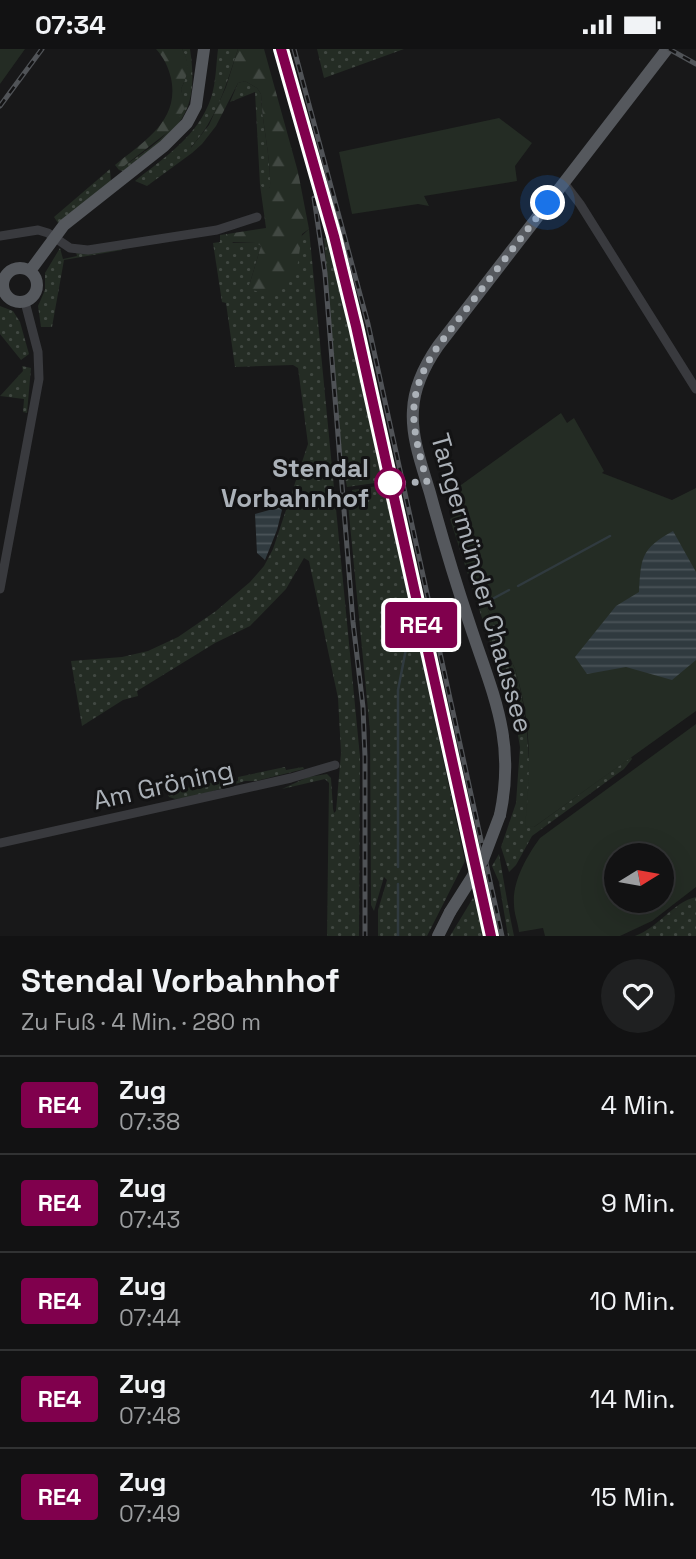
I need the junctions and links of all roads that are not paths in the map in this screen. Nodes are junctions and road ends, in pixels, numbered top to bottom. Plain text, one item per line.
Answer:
1 (204, 49) edge
2 (667, 49) edge
3 (564, 183) junction
4 (257, 216) dead end
5 (0, 236) edge
6 (53, 238) junction
7 (30, 271) junction
8 (2, 293) edge
9 (24, 302) junction
10 (696, 389) edge
11 (0, 589) edge
12 (335, 765) dead end
13 (0, 843) edge
14 (438, 936) edge

1 - 6 main road
2 - 3 main road, Tangermünder Chaussee
3 - 10 street
3 - 14 main road, Tangermünder Chaussee, bridge
4 - 6 street
5 - 6 street
6 - 7 main road
7 - 8 main road
7 - 9 main road
8 - 9 main road
9 - 11 street
12 - 13 street, Am Gröning

